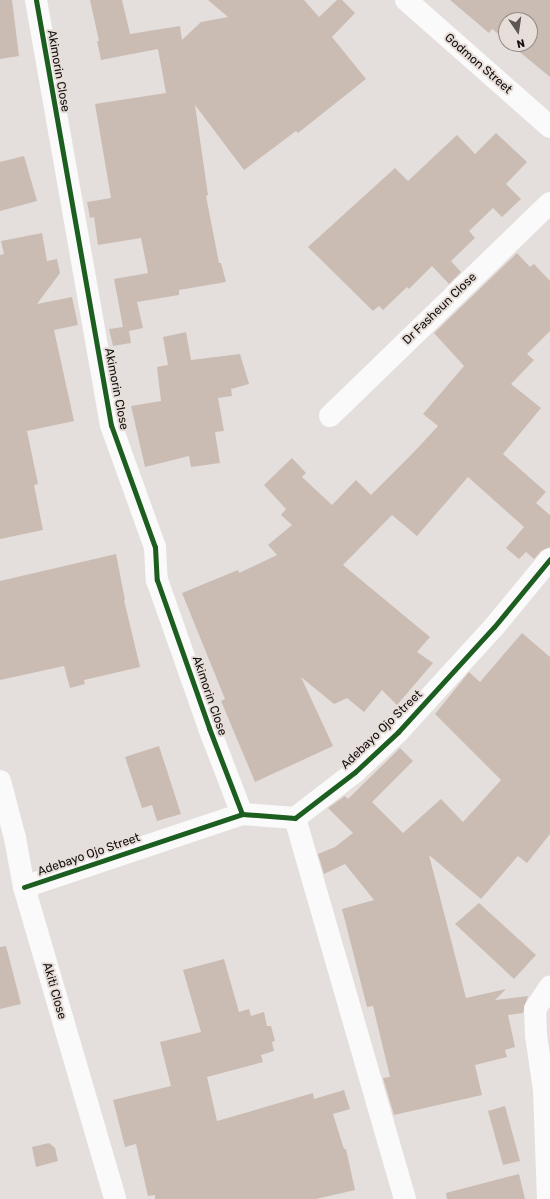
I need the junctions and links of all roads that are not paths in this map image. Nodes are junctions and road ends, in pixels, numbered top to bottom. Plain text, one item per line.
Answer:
1 (36, 0) edge
2 (406, 0) edge
3 (550, 127) edge
4 (550, 203) edge
5 (330, 416) dead end
6 (550, 559) edge
7 (0, 782) edge
8 (242, 814) junction
9 (295, 818) junction
10 (24, 887) junction
11 (550, 987) edge
12 (115, 1199) edge
13 (404, 1199) edge
14 (548, 1199) edge

1 - 8 street, Akimorin Close
2 - 3 street, Godmon Street
4 - 5 street, Dr Fasheun Close
6 - 9 street, Adebayo Ojo Street
7 - 10 street, Akiti Close
8 - 9 street, Adebayo Ojo Street
8 - 10 street, Adebayo Ojo Street
9 - 13 street
10 - 12 street, Akiti Close
11 - 14 street

